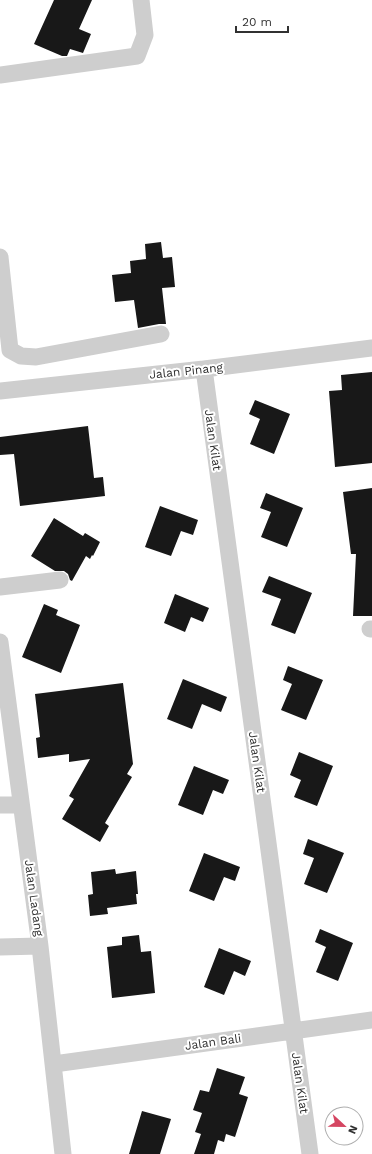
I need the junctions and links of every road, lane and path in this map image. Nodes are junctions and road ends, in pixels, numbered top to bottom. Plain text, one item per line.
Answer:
1 (141, 0) edge
2 (0, 75) edge
3 (0, 257) edge
4 (161, 334) dead end
5 (372, 348) edge
6 (204, 369) junction
7 (0, 391) edge
8 (60, 580) dead end
9 (0, 588) edge
10 (0, 642) edge
11 (0, 805) edge
12 (21, 805) junction
13 (40, 946) junction
14 (0, 947) edge
15 (372, 1020) edge
16 (293, 1031) junction
17 (54, 1064) junction
18 (64, 1154) edge
19 (310, 1154) edge

1 - 2 street
3 - 4 street
5 - 6 street, Jalan Pinang
6 - 7 street, Jalan Pinang
6 - 16 street, Jalan Kilat
8 - 9 street
10 - 12 street, Jalan Ladang
11 - 12 street
12 - 13 street, Jalan Ladang
13 - 14 street
13 - 17 street, Jalan Ladang
15 - 16 street, Jalan Bali
16 - 17 street, Jalan Bali
16 - 19 street, Jalan Kilat
17 - 18 street, Jalan Ladang

